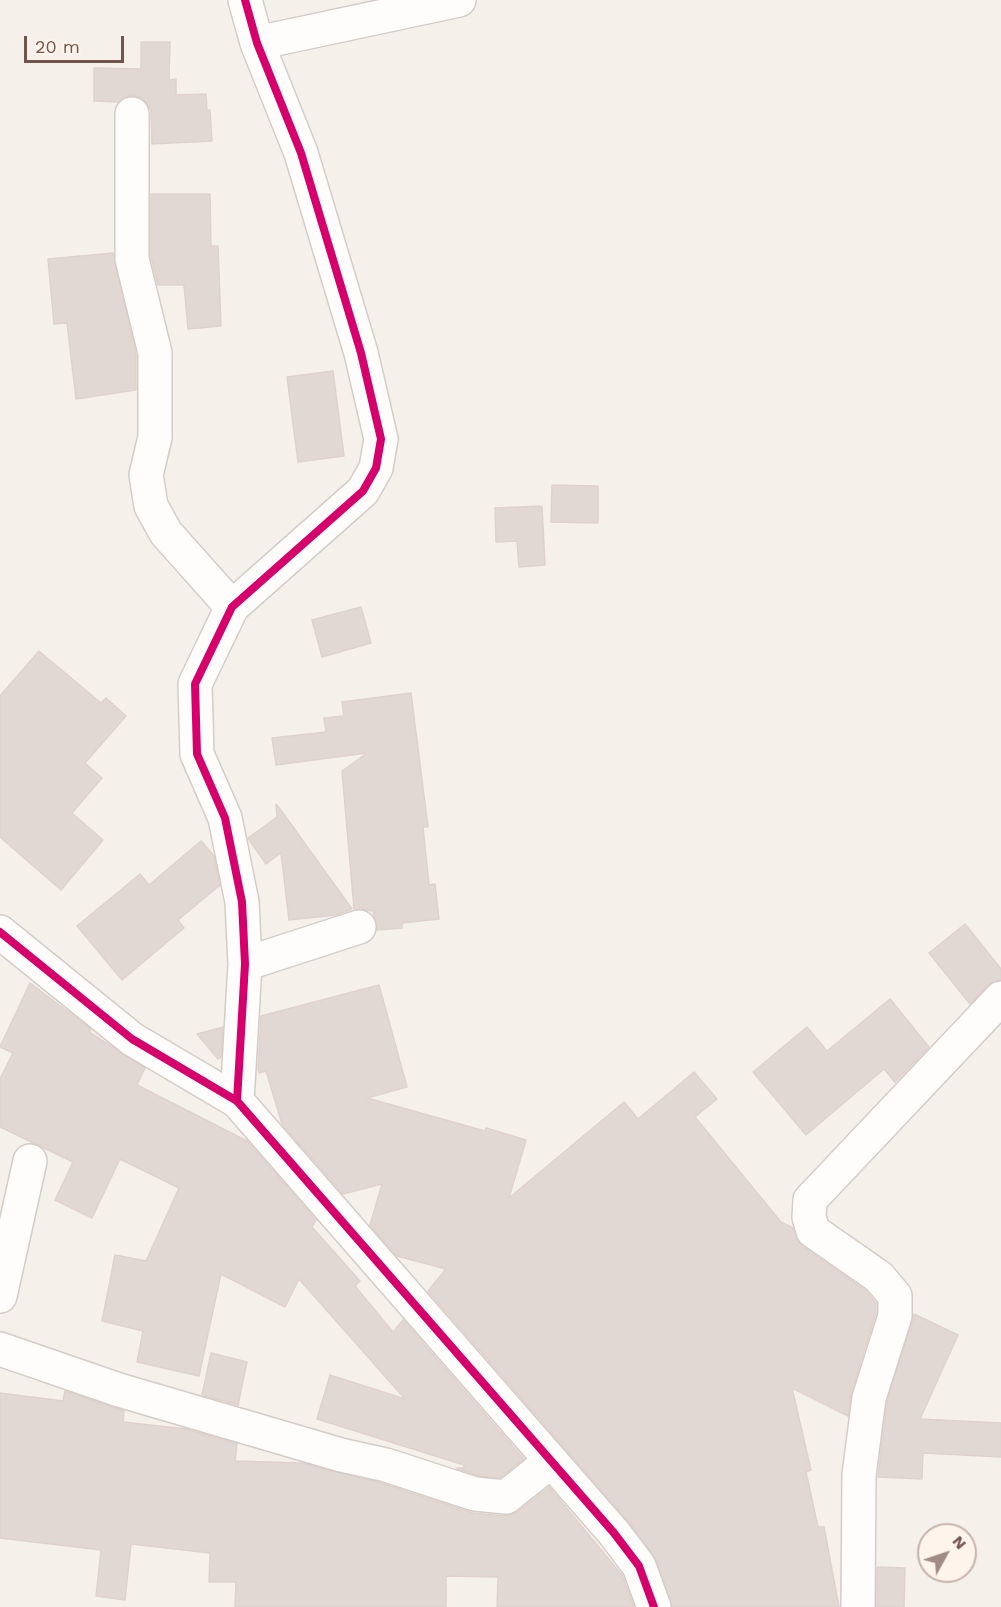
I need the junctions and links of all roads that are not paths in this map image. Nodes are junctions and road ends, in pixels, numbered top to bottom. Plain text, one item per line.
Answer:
1 (246, 0) edge
2 (459, 0) edge
3 (257, 42) junction
4 (132, 114) dead end
5 (232, 607) junction
6 (359, 927) dead end
7 (0, 932) edge
8 (245, 964) junction
9 (1001, 998) edge
10 (237, 1101) junction
11 (30, 1161) dead end
12 (0, 1296) edge
13 (0, 1349) edge
14 (551, 1461) junction
15 (654, 1607) edge
16 (858, 1607) edge

1 - 3 street
2 - 3 street
3 - 5 street
4 - 5 street
5 - 8 street
6 - 8 street
7 - 10 street
8 - 10 street
9 - 16 street
10 - 14 street
11 - 12 street
13 - 14 street
14 - 15 street

